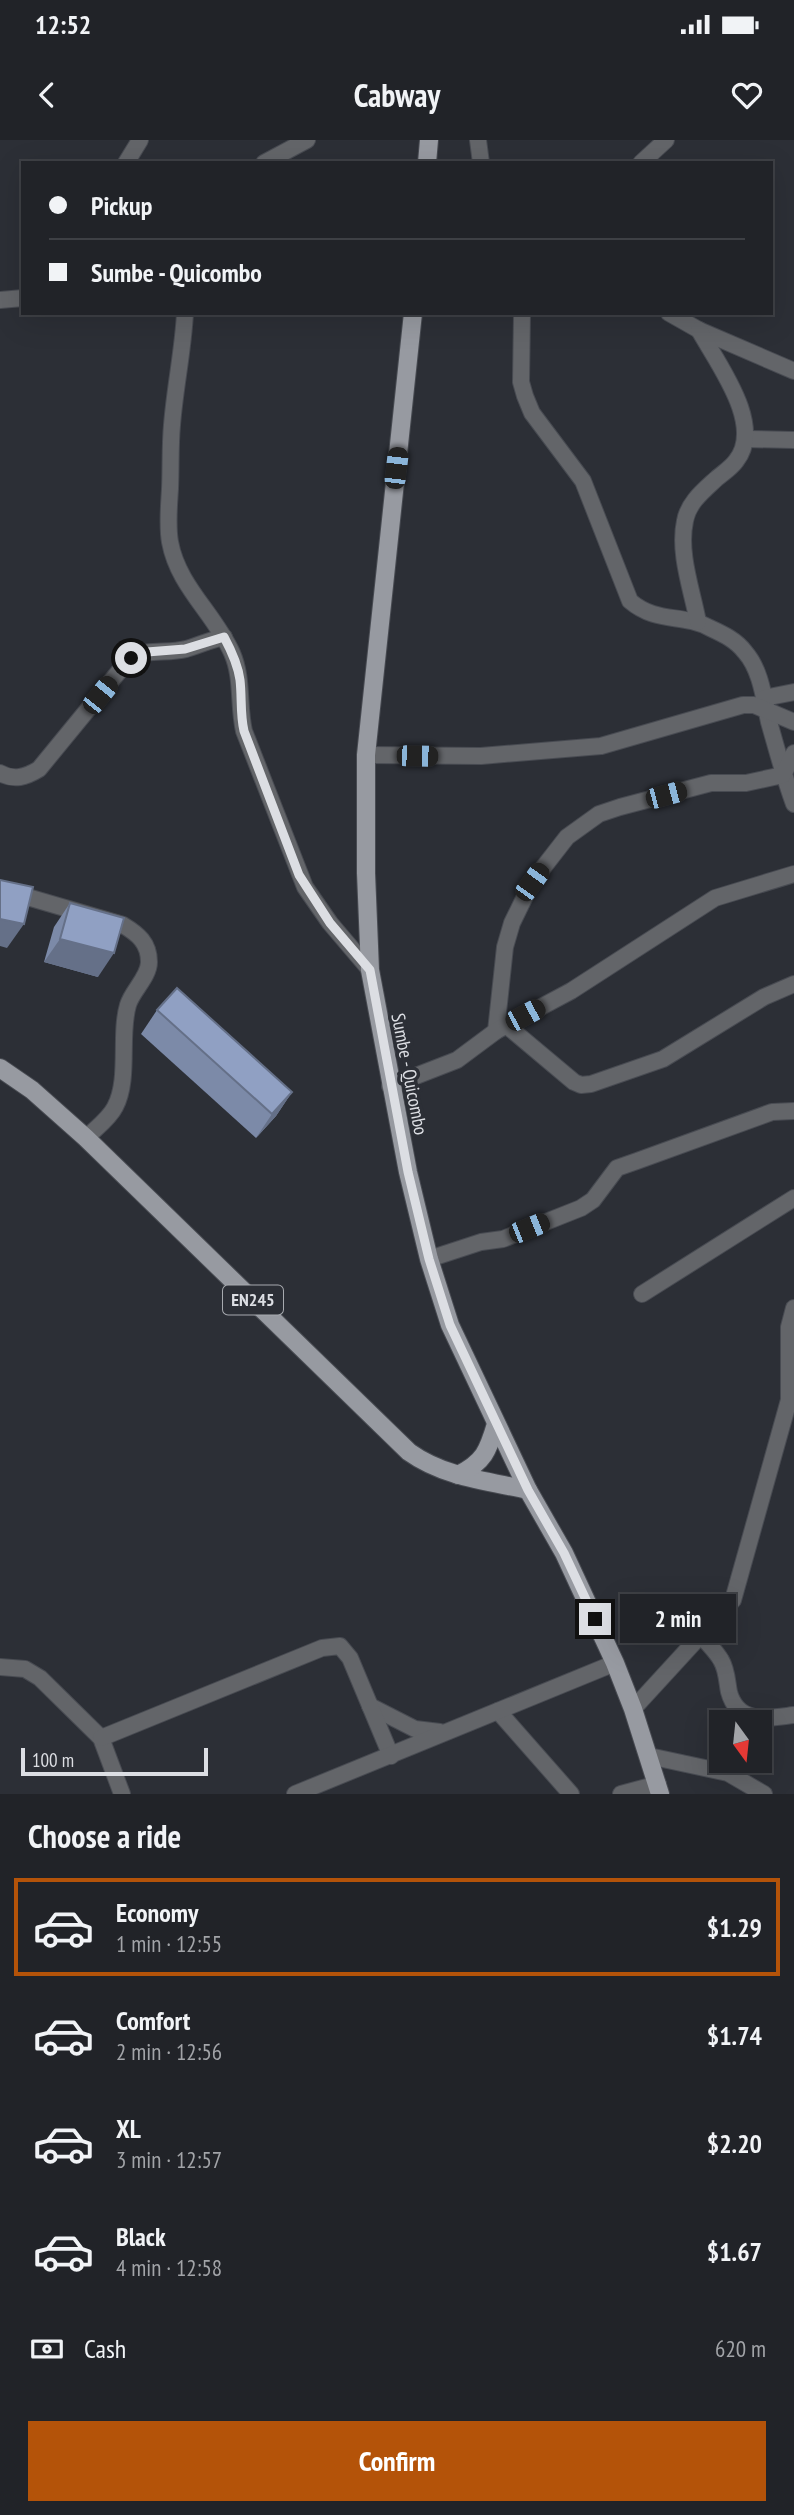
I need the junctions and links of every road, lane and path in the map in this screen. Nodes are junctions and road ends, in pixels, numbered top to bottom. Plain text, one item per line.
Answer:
1 (140, 140) edge
2 (307, 140) edge
3 (429, 140) edge
4 (478, 140) edge
5 (666, 140) edge
6 (127, 161) edge
7 (268, 161) edge
8 (427, 161) edge
9 (481, 161) edge
10 (643, 161) edge
11 (21, 298) edge
12 (0, 300) edge
13 (185, 315) edge
14 (413, 315) edge
15 (522, 315) edge
16 (673, 315) edge
17 (699, 330) junction
18 (794, 371) edge
19 (746, 439) junction
20 (794, 440) edge
21 (698, 622) junction
22 (224, 637) junction
23 (794, 692) edge
24 (765, 704) junction
25 (794, 722) edge
26 (794, 753) edge
27 (366, 755) junction
28 (0, 773) edge
29 (783, 775) junction
30 (794, 804) edge
31 (794, 874) edge
32 (0, 890) edge
33 (370, 970) junction
34 (794, 984) edge
35 (501, 1028) junction
36 (0, 1068) edge
37 (390, 1086) junction
38 (794, 1111) edge
39 (86, 1138) junction
40 (794, 1198) edge
41 (429, 1259) junction
42 (642, 1294) dead end
43 (794, 1308) edge
44 (791, 1401) edge
45 (496, 1424) junction
46 (458, 1475) junction
47 (528, 1490) junction
48 (701, 1634) junction
49 (615, 1662) junction
50 (3, 1671) edge
51 (370, 1706) junction
52 (634, 1709) junction
53 (498, 1711) junction
54 (794, 1715) edge
55 (446, 1732) junction
56 (101, 1738) junction
57 (391, 1756) junction
58 (649, 1756) junction
59 (659, 1789) edge
60 (122, 1794) edge
61 (295, 1794) edge
62 (571, 1794) edge
63 (621, 1794) edge
64 (764, 1794) edge

1 - 6 street
2 - 7 street
3 - 8 main road
4 - 9 street
5 - 10 street
11 - 12 street
13 - 22 street
14 - 27 main road, Sumbe - Quicombo
15 - 21 street
16 - 17 street
17 - 18 street
17 - 19 street
19 - 20 street
19 - 21 street
21 - 24 street
22 - 28 street
22 - 33 street
23 - 24 street
24 - 25 street
24 - 27 street
24 - 29 street
26 - 29 street
27 - 33 main road, Sumbe - Quicombo
29 - 30 street
29 - 35 street
31 - 35 street
32 - 39 street
33 - 37 main road, Sumbe - Quicombo
34 - 35 street
35 - 37 street
36 - 39 main road, EN245
37 - 41 main road, Sumbe - Quicombo
38 - 41 street
39 - 46 main road, EN245
40 - 42 street
41 - 45 main road, Sumbe - Quicombo
43 - 44 street
44 - 48 street
45 - 46 main road
45 - 47 main road, Sumbe - Quicombo
46 - 47 main road, EN245
47 - 49 main road, Sumbe - Quicombo
48 - 52 street
48 - 54 street
49 - 52 main road, Sumbe - Quicombo
49 - 53 street
50 - 56 street
51 - 55 street
51 - 56 street
51 - 57 street
52 - 58 main road, Sumbe - Quicombo
53 - 55 street
53 - 62 street
55 - 57 street
56 - 60 street
57 - 61 street
58 - 59 main road, Sumbe - Quicombo
58 - 64 street
59 - 63 street

